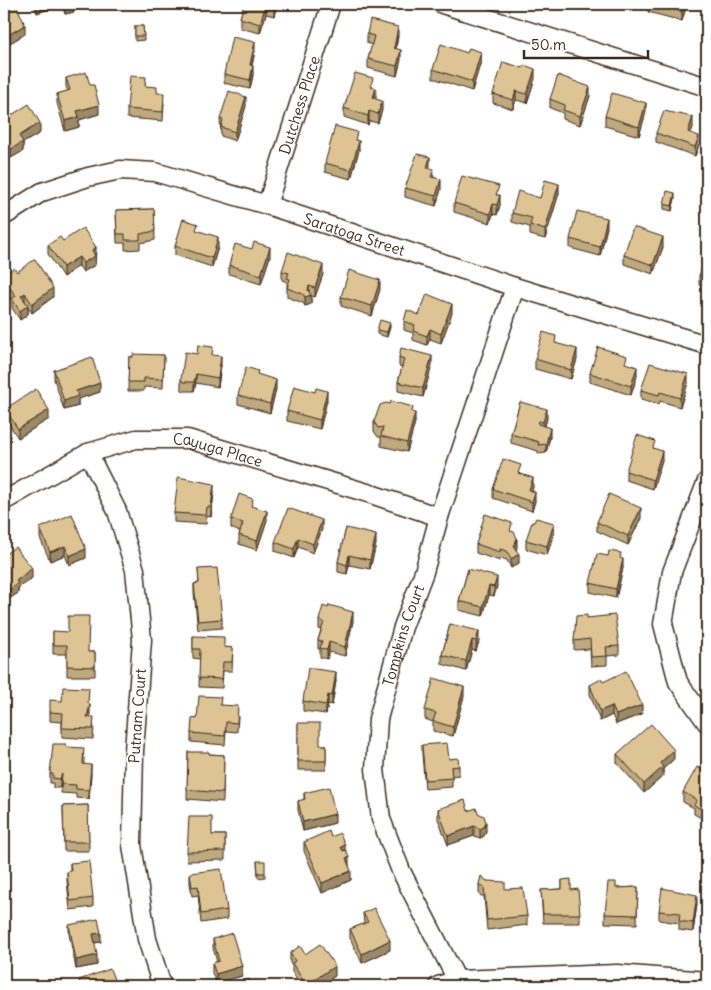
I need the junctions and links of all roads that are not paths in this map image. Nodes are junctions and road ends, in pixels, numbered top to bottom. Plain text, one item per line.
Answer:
1 (331, 4) edge
2 (442, 4) edge
3 (707, 87) edge
4 (267, 206) junction
5 (4, 216) edge
6 (515, 288) junction
7 (707, 345) edge
8 (88, 453) junction
9 (707, 481) edge
10 (4, 501) edge
11 (439, 517) junction
12 (707, 723) edge
13 (457, 980) junction
14 (707, 981) edge
15 (162, 986) edge
16 (438, 986) edge

1 - 4 street, Dutchess Place
2 - 3 street
4 - 5 street, Saratoga Street
4 - 6 street, Saratoga Street
6 - 7 street, Saratoga Street
6 - 11 street, Tompkins Court
8 - 10 street, Cayuga Place
8 - 11 street, Cayuga Place
8 - 15 street, Putnam Court
9 - 12 street
11 - 13 street, Tompkins Court
13 - 14 street
13 - 16 street

